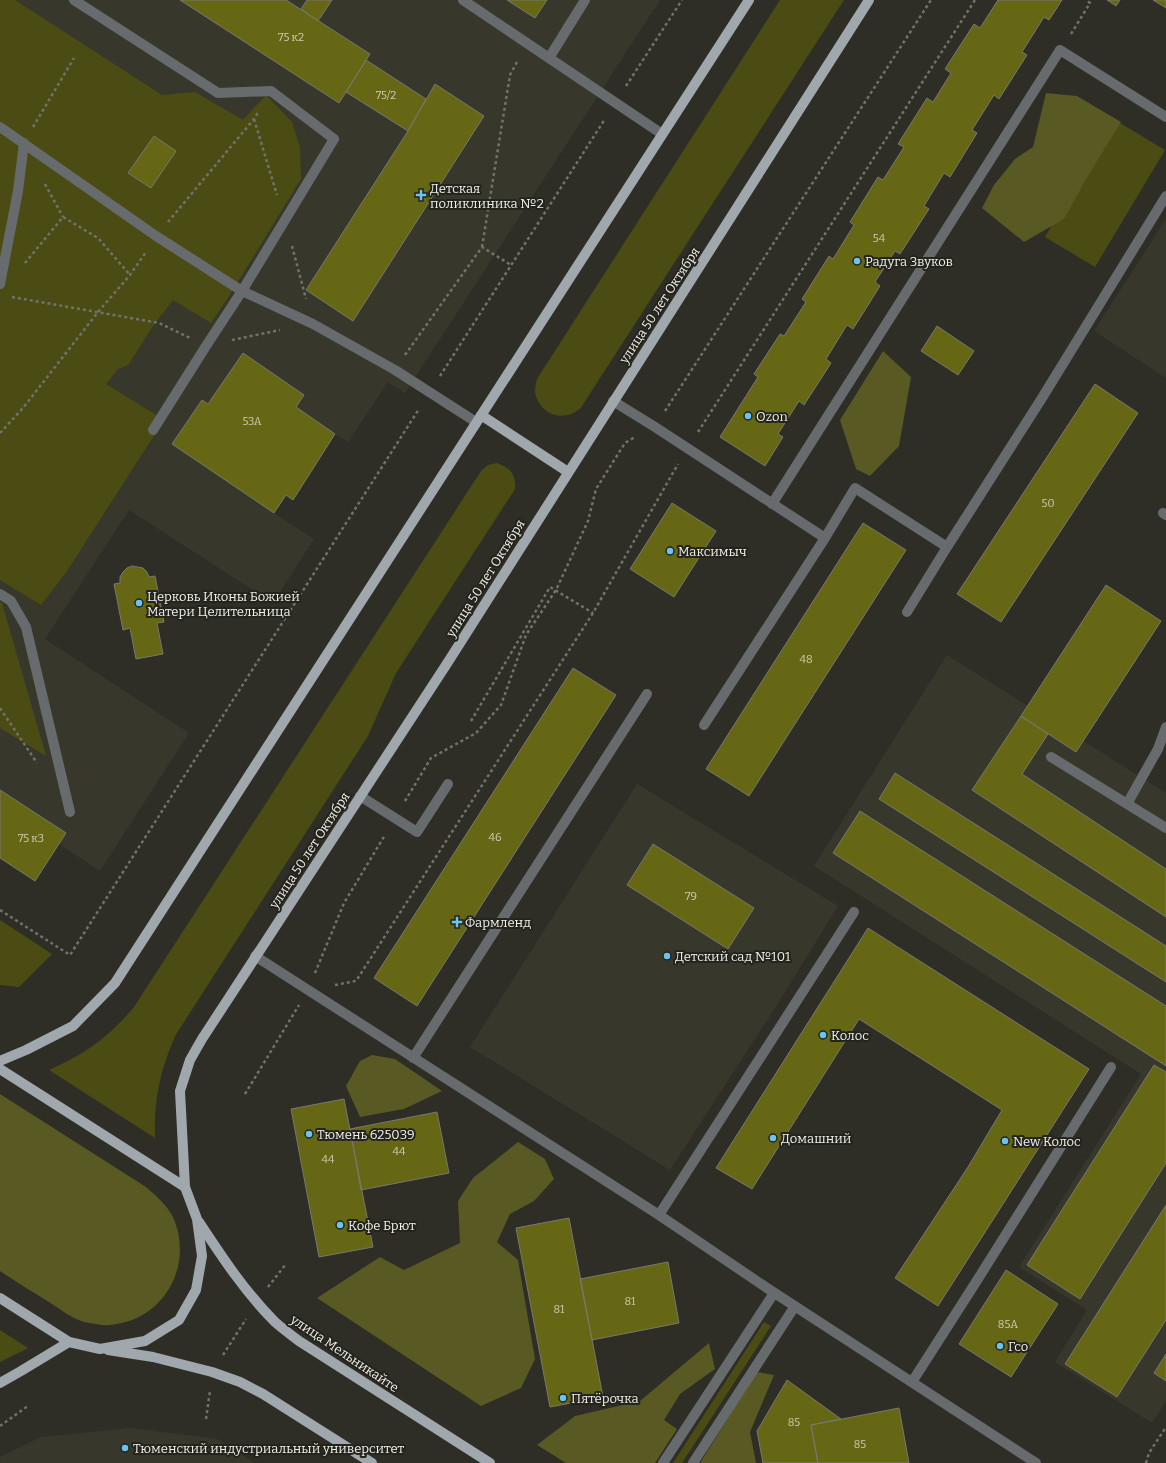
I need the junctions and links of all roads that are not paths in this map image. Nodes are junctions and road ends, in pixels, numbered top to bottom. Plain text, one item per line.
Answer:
1 (74, 0) edge
2 (463, 0) edge
3 (585, 0) edge
4 (749, 0) edge
5 (869, 0) edge
6 (549, 58) junction
7 (1166, 117) edge
8 (0, 127) edge
9 (662, 134) junction
10 (24, 143) junction
11 (1166, 196) edge
12 (0, 284) edge
13 (242, 291) junction
14 (613, 401) junction
15 (479, 418) junction
16 (153, 430) dead end
17 (568, 472) junction
18 (772, 504) junction
19 (825, 538) junction
20 (947, 547) junction
21 (0, 594) edge
22 (906, 612) dead end
23 (647, 694) dead end
24 (704, 725) dead end
25 (1166, 727) edge
26 (1051, 757) dead end
27 (448, 784) dead end
28 (360, 796) junction
29 (1127, 804) junction
30 (70, 812) dead end
31 (1166, 828) edge
32 (854, 912) dead end
33 (255, 956) junction
34 (412, 1058) junction
35 (0, 1061) edge
36 (1111, 1067) dead end
37 (0, 1069) edge
38 (185, 1187) junction
39 (659, 1215) junction
40 (197, 1219) junction
41 (774, 1293) junction
42 (0, 1298) edge
43 (795, 1306) junction
44 (69, 1342) junction
45 (100, 1349) junction
46 (912, 1382) junction
47 (0, 1383) edge
48 (372, 1463) edge
49 (490, 1463) edge
50 (664, 1463) edge
51 (693, 1463) edge
52 (1036, 1463) edge

1 - 13 lane
2 - 6 lane
3 - 6 lane
4 - 9 main road
5 - 14 main road, улица 50 лет Октября
6 - 9 lane
7 - 18 lane
8 - 10 lane
9 - 15 main road
10 - 12 lane
10 - 13 lane
11 - 20 lane
13 - 15 lane
13 - 16 lane
14 - 17 main road, улица 50 лет Октября
14 - 18 lane
15 - 17 main road
15 - 35 main road
17 - 28 main road, улица 50 лет Октября
18 - 19 lane
19 - 20 lane
19 - 24 lane
20 - 22 lane
21 - 30 lane
23 - 34 lane
25 - 29 lane
26 - 29 lane
27 - 28 lane
28 - 33 main road, улица 50 лет Октября
29 - 31 lane
32 - 39 lane
33 - 34 lane
33 - 38 main road, улица 50 лет Октября
34 - 39 lane
36 - 46 lane
37 - 38 main road
38 - 40 main road, улица 50 лет Октября
39 - 41 lane
40 - 45 main road
40 - 49 main road, улица Мельникайте
41 - 43 lane
41 - 50 lane
42 - 44 main road
43 - 46 lane
43 - 51 lane
44 - 45 main road
44 - 47 main road
45 - 48 main road
46 - 52 lane

